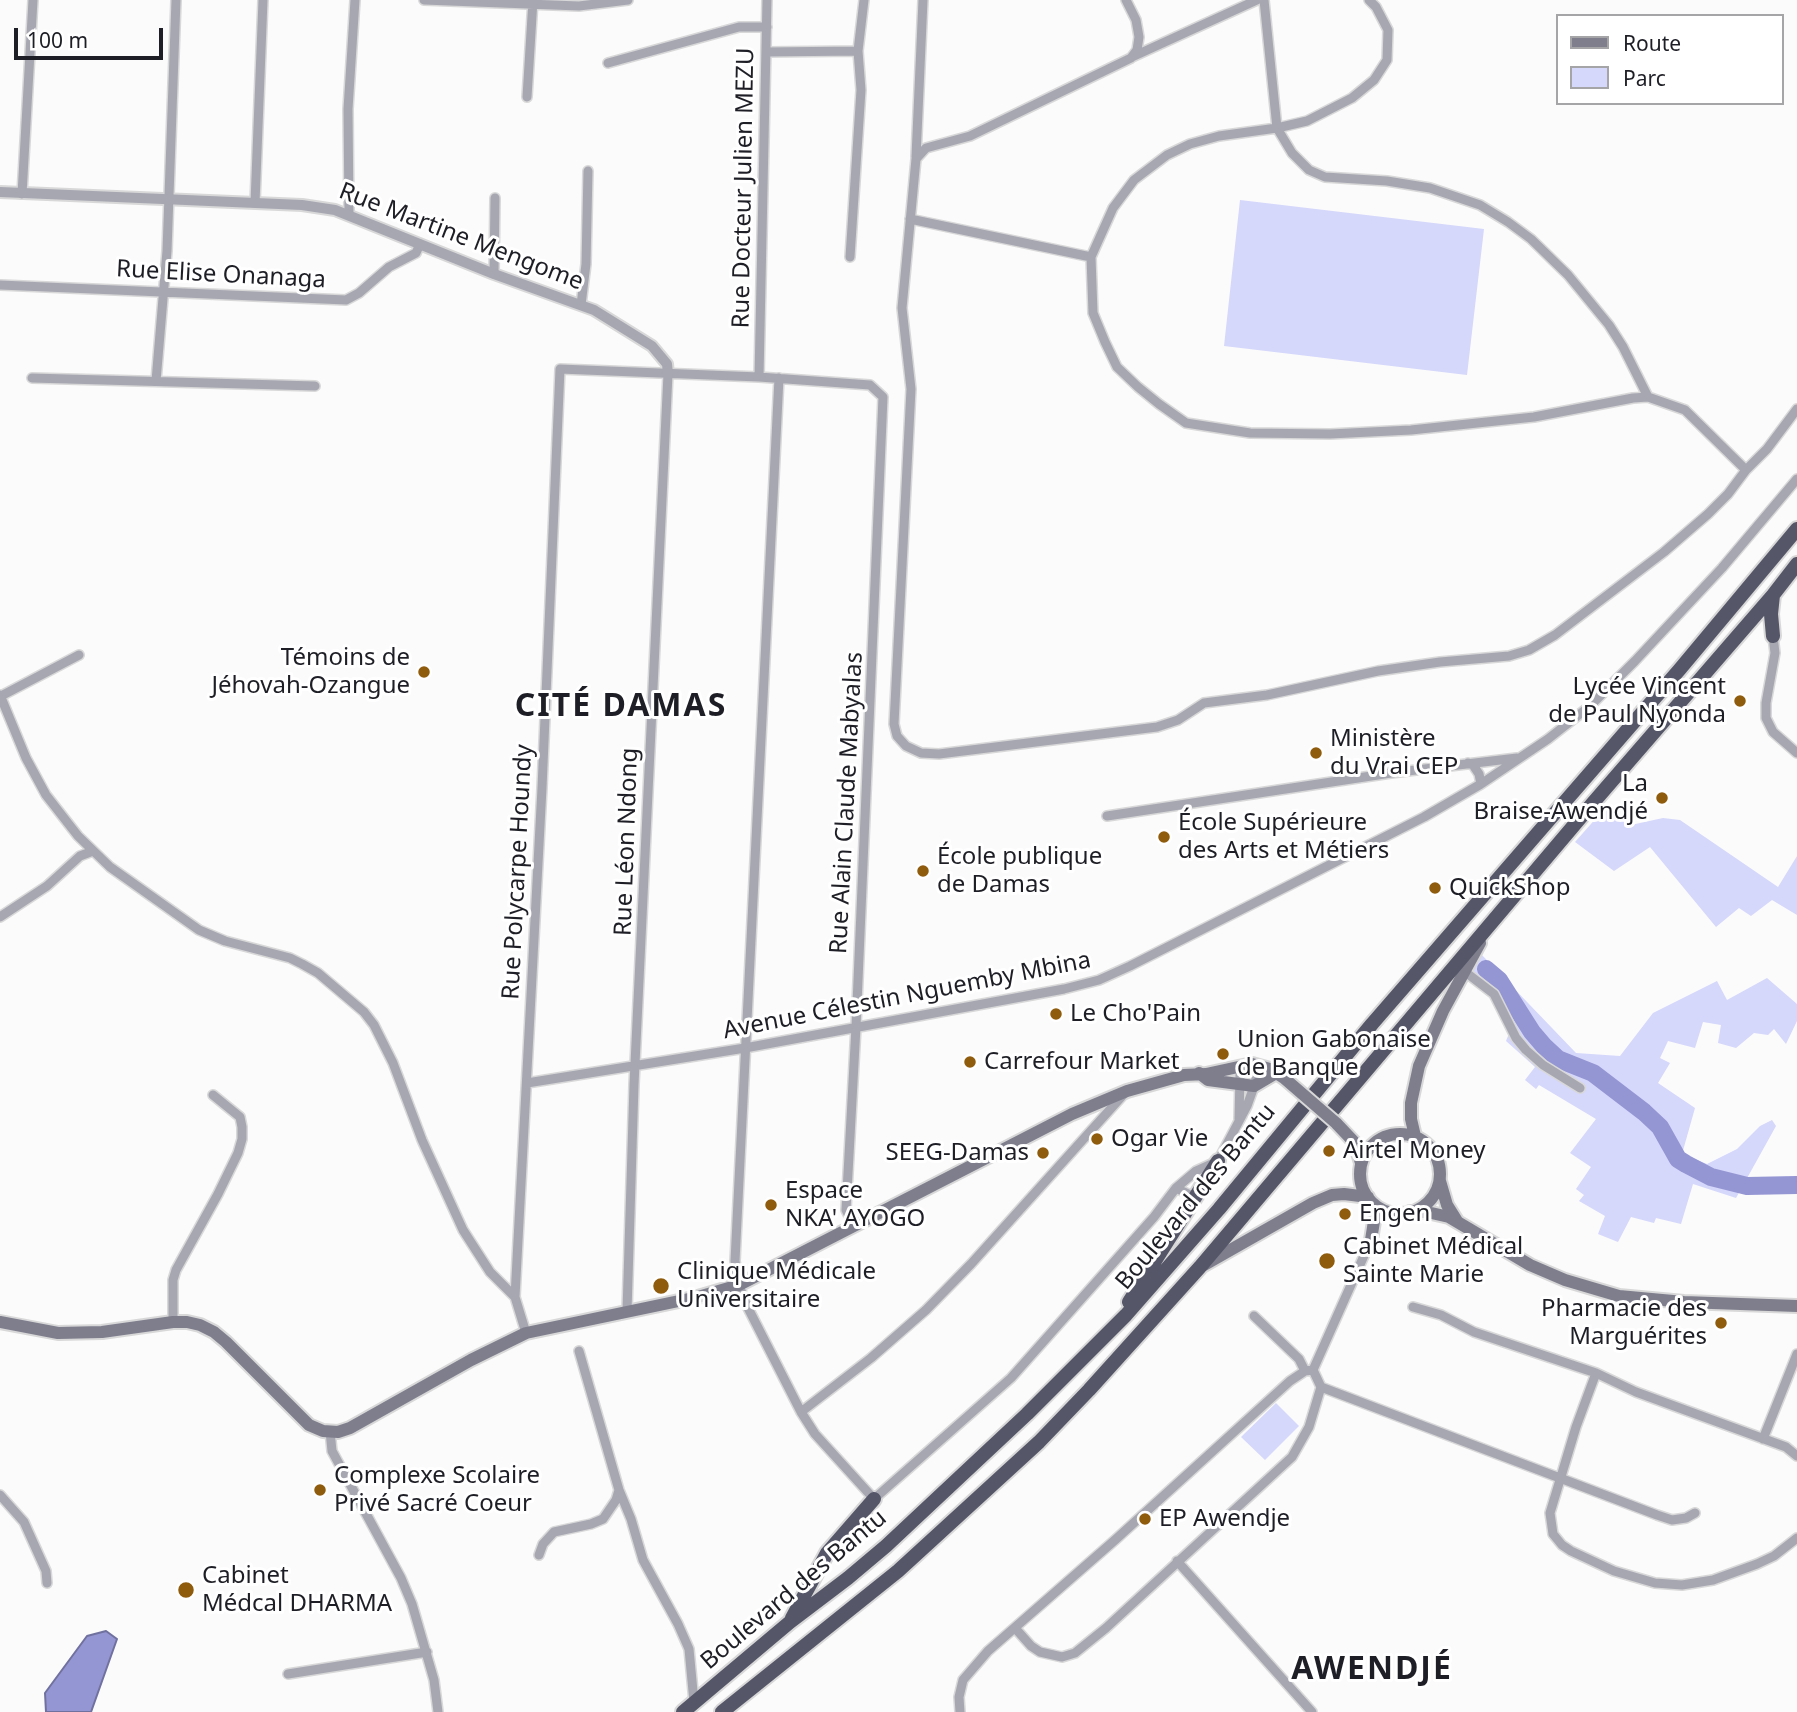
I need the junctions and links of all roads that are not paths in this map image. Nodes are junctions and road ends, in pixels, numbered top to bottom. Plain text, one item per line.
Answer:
1 (33, 0) edge
2 (176, 0) edge
3 (263, 0) edge
4 (355, 0) edge
5 (424, 0) edge
6 (628, 0) edge
7 (767, 0) edge
8 (864, 0) edge
9 (923, 0) edge
10 (1126, 0) edge
11 (1257, 0) edge
12 (1264, 0) edge
13 (1369, 0) edge
14 (449, 1) edge
15 (533, 2) edge
16 (766, 27) junction
17 (858, 51) junction
18 (766, 52) junction
19 (1131, 58) junction
20 (608, 63) dead end
21 (527, 97) dead end
22 (1278, 128) junction
23 (916, 159) junction
24 (588, 171) dead end
25 (0, 192) edge
26 (22, 194) junction
27 (495, 198) dead end
28 (168, 200) junction
29 (255, 203) junction
30 (348, 214) junction
31 (910, 219) junction
32 (420, 244) junction
33 (850, 257) dead end
34 (1091, 257) junction
35 (494, 274) junction
36 (0, 285) edge
37 (165, 291) junction
38 (581, 305) junction
39 (668, 374) junction
40 (759, 377) junction
41 (32, 378) dead end
42 (779, 378) junction
43 (156, 381) junction
44 (315, 386) dead end
45 (1647, 397) junction
46 (1797, 409) edge
47 (1746, 470) junction
48 (1797, 479) edge
49 (1797, 529) edge
50 (1797, 564) edge
51 (1773, 595) junction
52 (1746, 625) junction
53 (1773, 636) junction
54 (79, 655) dead end
55 (0, 696) edge
56 (1797, 753) edge
57 (1523, 756) junction
58 (1468, 763) junction
59 (1481, 784) junction
60 (1107, 816) dead end
61 (93, 851) junction
62 (0, 917) edge
63 (1492, 924) junction
64 (1464, 971) junction
65 (856, 1027) junction
66 (746, 1048) junction
67 (636, 1064) junction
68 (1254, 1064) junction
69 (1199, 1073) junction
70 (1280, 1076) junction
71 (527, 1083) junction
72 (1240, 1084) junction
73 (1254, 1086) junction
74 (1580, 1088) dead end
75 (1127, 1091) junction
76 (212, 1095) dead end
77 (1239, 1119) junction
78 (1348, 1133) junction
79 (1386, 1136) junction
80 (1415, 1136) junction
81 (1219, 1161) junction
82 (1361, 1165) junction
83 (1440, 1181) junction
84 (1176, 1188) junction
85 (1194, 1197) junction
86 (1369, 1199) junction
87 (1404, 1213) junction
88 (1458, 1221) junction
89 (854, 1226) junction
90 (1371, 1240) junction
91 (1200, 1267) junction
92 (739, 1285) junction
93 (515, 1297) junction
94 (1797, 1306) edge
95 (1413, 1307) dead end
96 (627, 1311) junction
97 (1126, 1315) junction
98 (1254, 1316) dead end
99 (0, 1322) edge
100 (173, 1322) junction
101 (526, 1333) junction
102 (579, 1351) dead end
103 (1797, 1354) edge
104 (1309, 1371) junction
105 (1596, 1373) junction
106 (1321, 1387) junction
107 (801, 1412) junction
108 (330, 1431) junction
109 (1763, 1439) junction
110 (1797, 1456) edge
111 (1562, 1478) junction
112 (619, 1490) junction
113 (0, 1495) edge
114 (874, 1499) junction
115 (1695, 1513) dead end
116 (1797, 1538) edge
117 (539, 1555) dead end
118 (1177, 1561) junction
119 (47, 1583) dead end
120 (790, 1622) junction
121 (1015, 1628) junction
122 (427, 1652) junction
123 (288, 1674) dead end
124 (694, 1702) junction
125 (438, 1712) edge
126 (683, 1712) edge
127 (722, 1712) edge
128 (960, 1712) edge
129 (1312, 1712) edge

1 - 26 street
2 - 28 street
3 - 29 street
4 - 30 street
5 - 14 street
6 - 15 street
7 - 16 street, Rue Docteur Julien MEZU
8 - 17 street
9 - 23 street
10 - 19 street
11 - 19 street
12 - 22 street
13 - 22 street
14 - 15 street
15 - 21 street
16 - 18 street, Rue Docteur Julien MEZU
16 - 20 street
17 - 18 street
17 - 33 street
18 - 40 street, Rue Docteur Julien MEZU
19 - 23 street
22 - 34 street
22 - 45 street
23 - 31 street
24 - 38 street
25 - 26 street, Rue Martine Mengome
26 - 28 street, Rue Martine Mengome
27 - 35 street
28 - 29 street, Rue Martine Mengome
28 - 37 street
29 - 30 street, Rue Martine Mengome
30 - 32 street, Rue Martine Mengome
31 - 34 street
31 - 47 street
32 - 35 street, Rue Martine Mengome
32 - 37 street, Rue Elise Onanaga
34 - 45 street
35 - 38 street, Rue Martine Mengome
36 - 37 street, Rue Elise Onanaga
37 - 43 street
38 - 39 street, Rue Martine Mengome
39 - 40 street
39 - 67 street, Rue Léon Ndong
39 - 71 street, Rue Polycarpe Houndy
40 - 42 street
41 - 43 street
42 - 65 street, Rue Alain Claude Mabyalas
42 - 66 street
43 - 44 street
45 - 47 street
46 - 47 street
48 - 57 street, Avenue Célestin Nguemby Mbina
49 - 97 highway, Boulevard des Bantu
50 - 51 highway, Boulevard des Bantu
51 - 52 highway, Boulevard des Bantu
51 - 53 highway
52 - 53 highway
52 - 63 highway, Boulevard des Bantu
53 - 56 street
54 - 55 street
55 - 61 street
57 - 58 street
57 - 59 street, Avenue Célestin Nguemby Mbina
58 - 59 street
58 - 60 street
59 - 65 street, Avenue Célestin Nguemby Mbina
61 - 62 street
61 - 93 street
63 - 64 main road
63 - 91 highway, Boulevard des Bantu
64 - 74 street
64 - 80 main road
65 - 66 street, Avenue Célestin Nguemby Mbina
65 - 89 street, Rue Alain Claude Mabyalas
66 - 67 street, Avenue Célestin Nguemby Mbina
66 - 92 street
67 - 71 street, Avenue Célestin Nguemby Mbina
67 - 96 street, Rue Léon Ndong
68 - 69 main road
68 - 70 main road
68 - 72 street
68 - 73 street
69 - 72 main road
69 - 75 main road
70 - 73 main road
70 - 78 main road, bridge
71 - 93 street, Rue Polycarpe Houndy
72 - 73 main road
72 - 77 street
73 - 77 street
75 - 89 main road
75 - 107 street
76 - 100 street
77 - 81 street
78 - 79 main road
78 - 82 main road
79 - 80 main road
79 - 82 main road
80 - 83 main road
81 - 84 street
81 - 85 highway
82 - 86 main road
83 - 87 main road
83 - 88 main road
84 - 85 street
84 - 114 street
85 - 97 highway
86 - 87 main road
86 - 90 main road
86 - 91 main road
87 - 88 main road
87 - 90 main road
88 - 94 main road
89 - 92 main road
90 - 104 street
91 - 127 highway, Boulevard des Bantu
92 - 96 main road
92 - 107 street
93 - 101 street, Rue Polycarpe Houndy
95 - 105 street
96 - 101 main road
97 - 120 highway, Boulevard des Bantu
98 - 104 street
99 - 100 main road
100 - 108 main road
101 - 108 main road
102 - 112 street
103 - 109 street
104 - 106 street
104 - 121 street
105 - 109 street
105 - 111 street
106 - 111 street
106 - 118 street
107 - 114 street
108 - 122 street
109 - 110 street
111 - 115 street
111 - 116 street
112 - 117 street
112 - 124 street
113 - 119 street
114 - 120 highway
118 - 121 street
118 - 129 street
120 - 124 highway, Boulevard des Bantu
121 - 128 street
122 - 123 street
122 - 125 street
124 - 126 highway, Boulevard des Bantu

